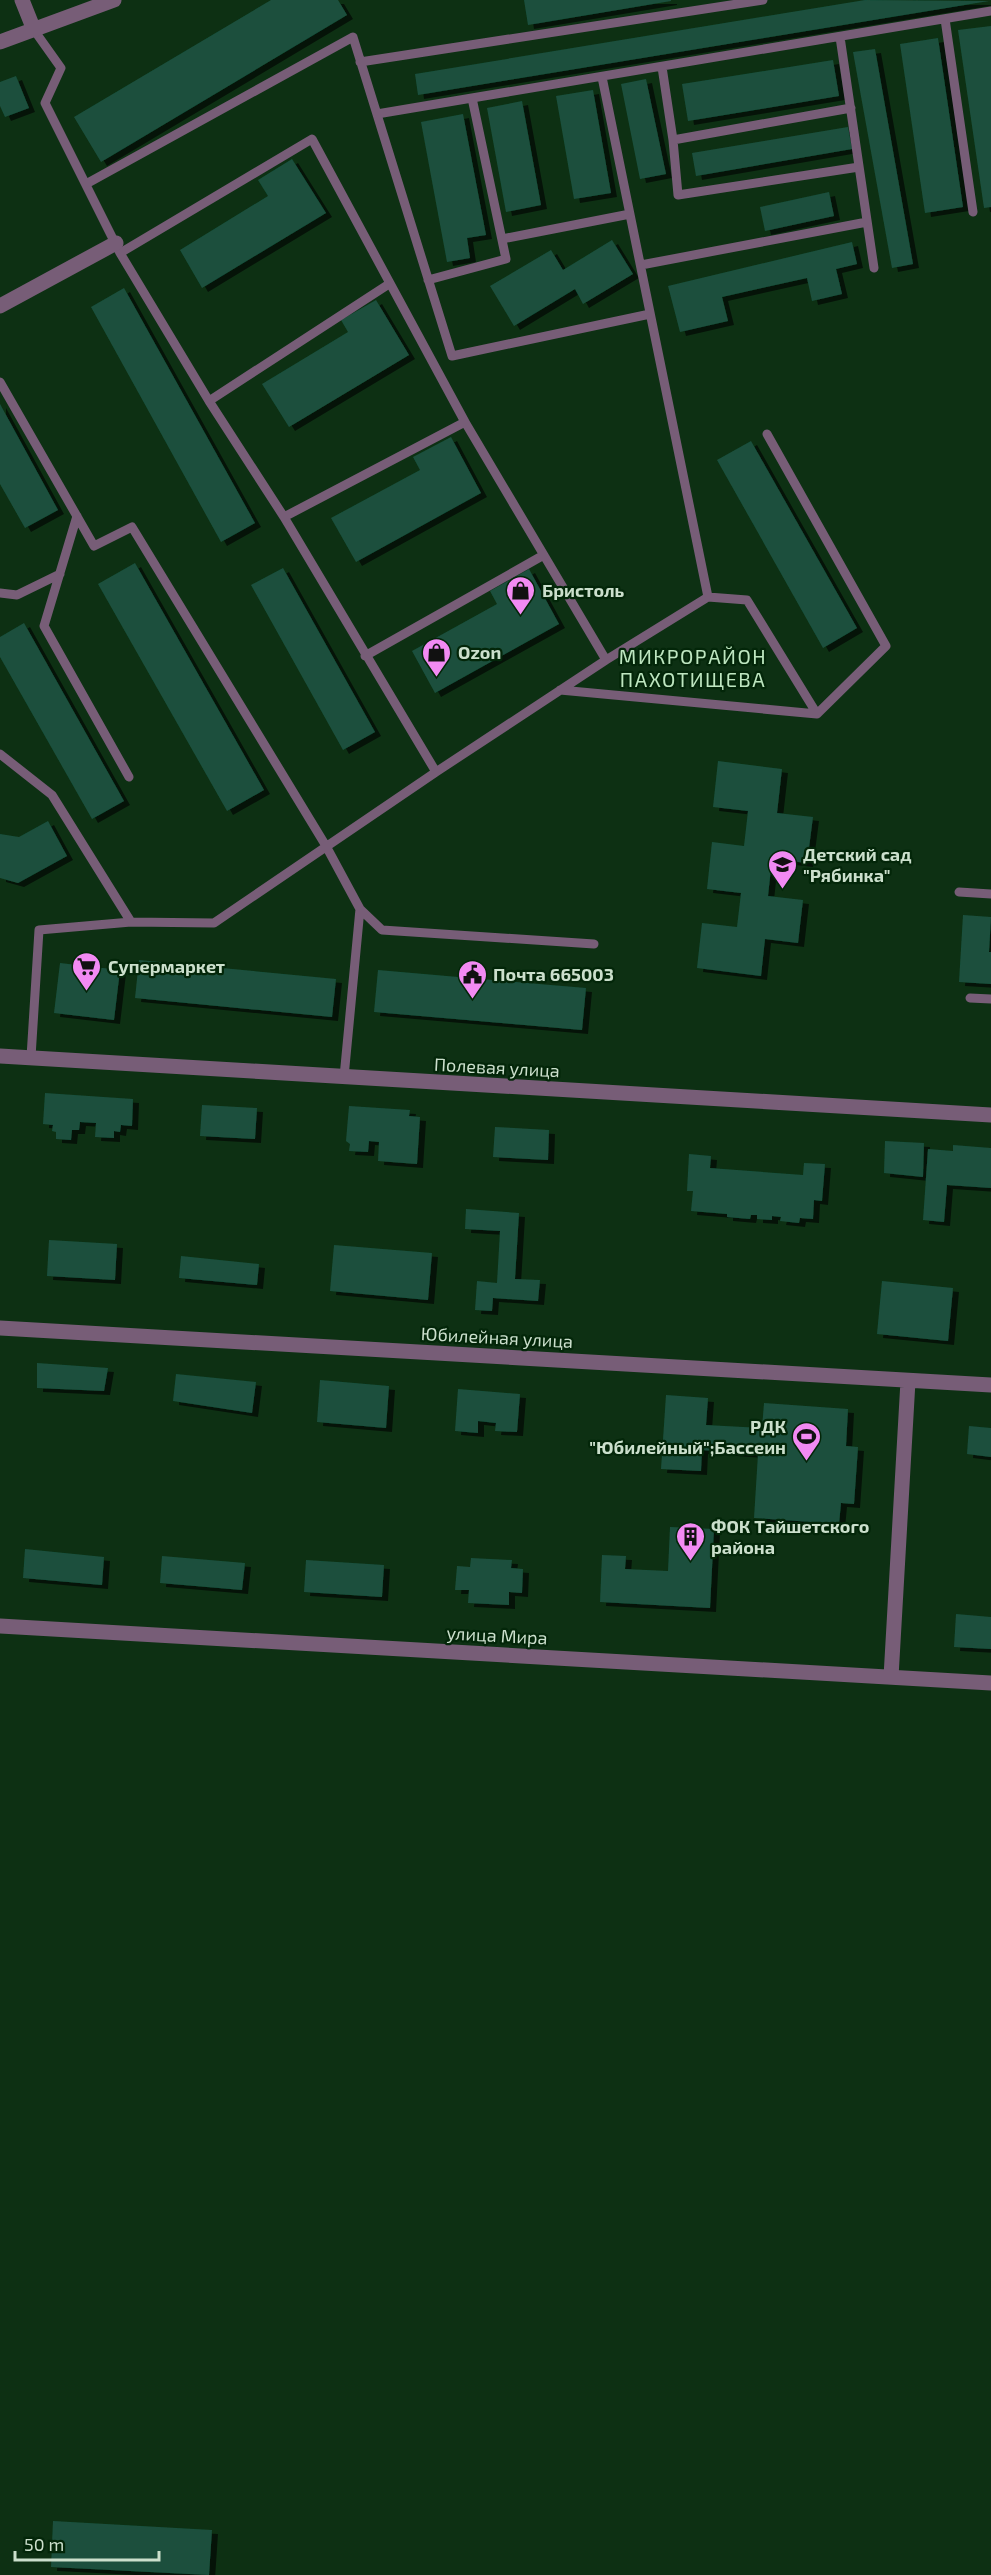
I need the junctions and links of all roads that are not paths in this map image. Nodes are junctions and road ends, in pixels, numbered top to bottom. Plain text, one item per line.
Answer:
1 (22, 0) edge
2 (114, 0) edge
3 (763, 0) edge
4 (991, 11) edge
5 (945, 20) junction
6 (34, 30) junction
7 (840, 37) junction
8 (0, 42) edge
9 (360, 62) junction
10 (662, 67) junction
11 (602, 77) junction
12 (472, 98) junction
13 (851, 108) junction
14 (377, 114) junction
15 (673, 140) junction
16 (859, 167) junction
17 (86, 184) junction
18 (973, 212) dead end
19 (630, 214) junction
20 (867, 222) junction
21 (502, 239) junction
22 (118, 248) junction
23 (641, 265) junction
24 (874, 268) dead end
25 (428, 280) junction
26 (389, 284) junction
27 (0, 306) edge
28 (650, 314) junction
29 (0, 382) edge
30 (209, 401) junction
31 (465, 422) junction
32 (767, 434) dead end
33 (77, 516) junction
34 (284, 517) junction
35 (542, 556) junction
36 (60, 574) junction
37 (0, 593) edge
38 (708, 597) junction
39 (365, 656) junction
40 (606, 660) junction
41 (560, 690) junction
42 (818, 714) junction
43 (0, 754) edge
44 (436, 772) junction
45 (129, 777) dead end
46 (326, 846) junction
47 (959, 892) dead end
48 (991, 894) edge
49 (360, 909) junction
50 (131, 922) junction
51 (594, 944) dead end
52 (970, 998) dead end
53 (991, 999) edge
54 (0, 1056) edge
55 (31, 1058) junction
56 (344, 1077) junction
57 (991, 1114) edge
58 (0, 1328) edge
59 (908, 1381) junction
60 (991, 1385) edge
61 (0, 1626) edge
62 (891, 1677) junction
63 (991, 1683) edge

1 - 6 street
2 - 6 street
3 - 9 lane
4 - 5 lane
5 - 7 lane
5 - 18 lane
6 - 8 street
6 - 17 lane
7 - 10 lane
7 - 13 lane
9 - 14 lane
9 - 17 lane
10 - 11 lane
10 - 15 lane
11 - 12 lane
11 - 19 lane
12 - 14 lane
12 - 21 lane
13 - 15 lane
13 - 16 lane
14 - 25 lane
15 - 16 lane
16 - 20 lane
17 - 22 lane
19 - 21 lane
19 - 23 lane
20 - 23 lane
20 - 24 lane
21 - 25 lane
22 - 26 lane
22 - 27 street
22 - 30 lane
23 - 28 lane
25 - 28 lane
26 - 30 lane
26 - 31 lane
28 - 38 lane
29 - 33 lane
30 - 34 lane
31 - 34 lane
31 - 35 lane
32 - 42 lane
33 - 36 lane
33 - 46 lane
34 - 39 lane
35 - 39 lane
35 - 40 lane
36 - 37 lane
36 - 45 lane
38 - 40 lane
38 - 42 lane
39 - 44 lane
40 - 41 lane
41 - 42 lane
41 - 44 lane
43 - 50 lane
44 - 46 lane
46 - 49 lane
46 - 50 lane
47 - 48 lane
49 - 51 lane
49 - 56 lane
50 - 55 lane
52 - 53 lane
54 - 55 street, Полевая улица
55 - 56 street, Полевая улица
56 - 57 street, Полевая улица
58 - 59 street, Юбилейная улица
59 - 60 street, Юбилейная улица
59 - 62 street
61 - 62 street, улица Мира
62 - 63 street, улица Мира

